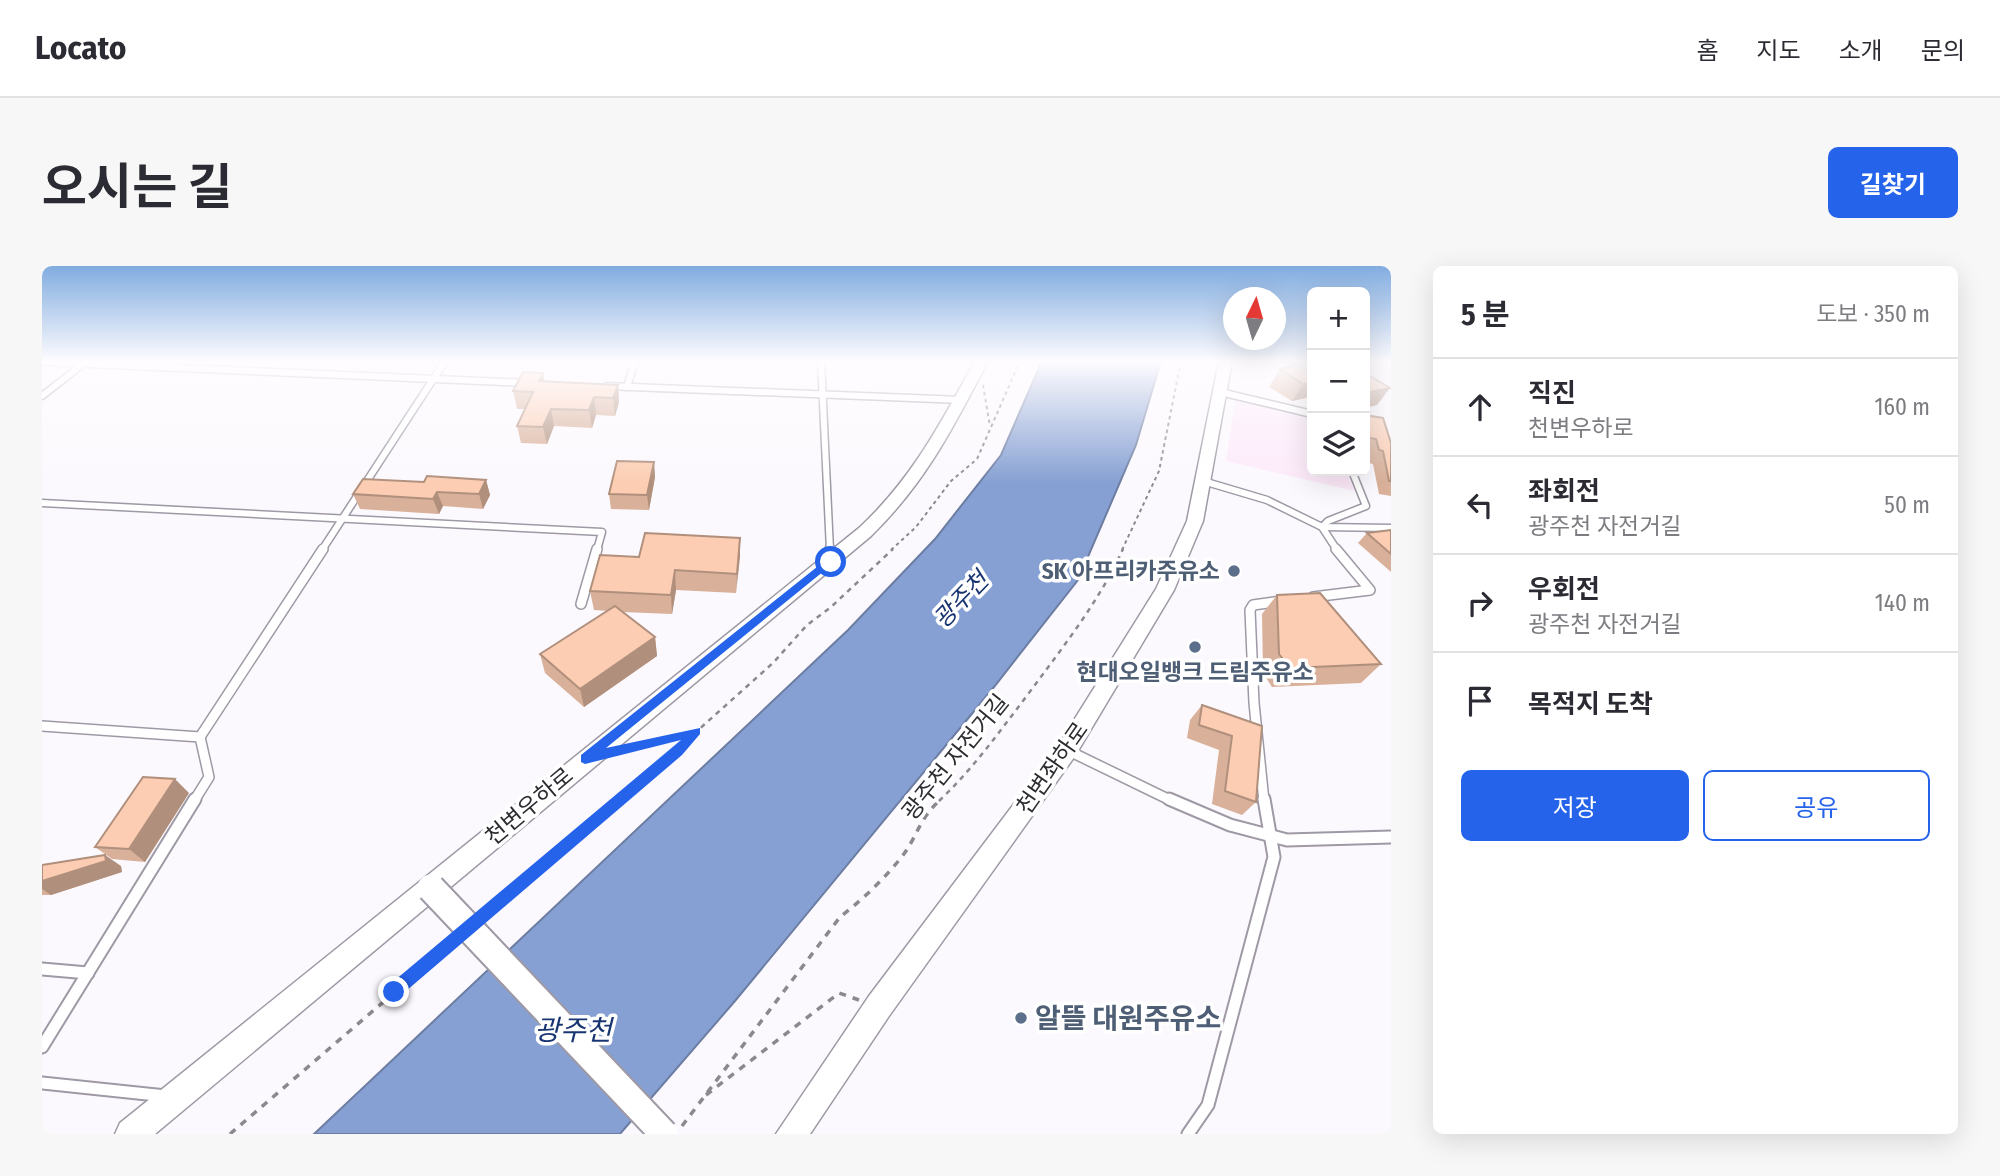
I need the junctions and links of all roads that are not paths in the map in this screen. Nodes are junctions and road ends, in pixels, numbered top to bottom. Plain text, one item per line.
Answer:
1 (418, 402) edge
2 (821, 402) edge
3 (961, 402) edge
4 (1218, 402) edge
5 (1260, 402) edge
6 (1308, 413) edge
7 (1354, 476) edge
8 (1203, 481) junction
9 (42, 503) edge
10 (342, 519) junction
11 (1322, 527) junction
12 (1391, 528) edge
13 (831, 562) junction
14 (1305, 598) edge
15 (1292, 600) edge
16 (581, 604) dead end
17 (42, 726) edge
18 (200, 737) junction
19 (1068, 750) junction
20 (1270, 837) junction
21 (1391, 837) edge
22 (431, 888) junction
23 (42, 969) edge
24 (88, 973) junction
25 (42, 1047) edge
26 (42, 1083) edge
27 (177, 1097) junction
28 (131, 1134) edge
29 (664, 1134) edge
30 (792, 1134) edge
31 (1188, 1134) edge

1 - 10 lane
2 - 13 lane
3 - 13 street, 천변우하로
4 - 8 street, 천변좌하로
5 - 6 lane
7 - 11 lane
8 - 11 lane
8 - 19 street, 천변좌하로
9 - 10 lane
10 - 16 lane
10 - 18 lane
11 - 12 lane
11 - 14 lane
13 - 22 street, 천변우하로
15 - 20 lane
17 - 18 lane
18 - 24 lane
19 - 20 lane
19 - 30 street, 천변좌하로
20 - 21 lane
20 - 31 lane
22 - 27 street, 천변우하로
22 - 29 street, bridge
23 - 24 lane
24 - 25 lane
26 - 27 lane
27 - 28 street, 천변우하로

